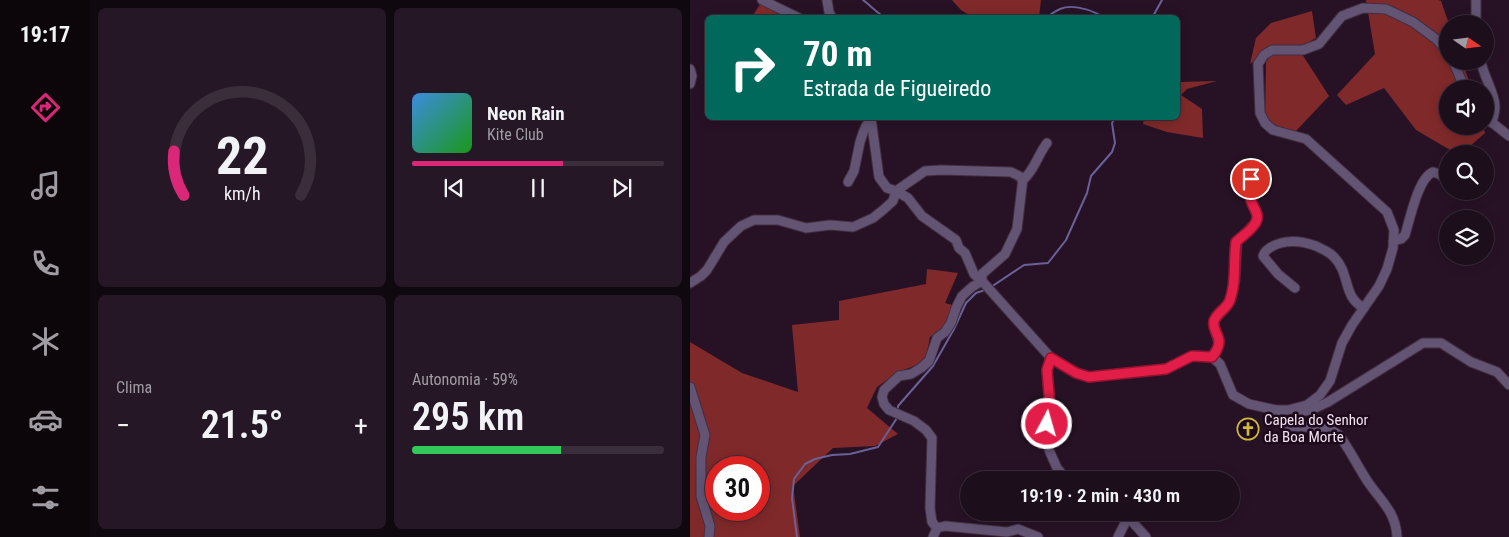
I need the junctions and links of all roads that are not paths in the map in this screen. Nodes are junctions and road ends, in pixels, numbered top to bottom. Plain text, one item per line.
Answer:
1 (762, 0) edge
2 (826, 0) edge
3 (1476, 0) edge
4 (793, 15) edge
5 (830, 15) edge
6 (1476, 15) edge
7 (1439, 42) edge
8 (690, 69) edge
9 (690, 84) edge
10 (870, 120) edge
11 (871, 120) edge
12 (1494, 125) edge
13 (1509, 137) edge
14 (1047, 143) dead end
15 (1509, 144) edge
16 (1439, 174) edge
17 (1251, 179) dead end
18 (1022, 181) junction
19 (848, 182) dead end
20 (896, 191) junction
21 (1393, 241) junction
22 (690, 283) edge
23 (986, 286) junction
24 (1295, 288) dead end
25 (1364, 308) junction
26 (1212, 357) junction
27 (1051, 358) junction
28 (1509, 385) edge
29 (690, 387) edge
30 (1276, 410) junction
31 (1288, 410) junction
32 (1060, 471) edge
33 (1125, 521) edge
34 (1132, 521) edge
35 (935, 533) edge
36 (709, 537) edge
37 (1038, 537) edge
38 (1118, 537) edge
39 (1146, 537) edge
40 (1397, 537) edge

1 - 4 street
2 - 5 street
3 - 6 street
7 - 21 street
8 - 9 street
10 - 19 street
11 - 20 street
12 - 13 street
13 - 15 street
14 - 18 street
16 - 21 street
17 - 26 street
18 - 20 street
18 - 23 street
20 - 22 street
20 - 23 street
21 - 25 street
23 - 27 street
23 - 35 street
24 - 25 street
25 - 31 street
26 - 27 street
26 - 30 street
27 - 32 street
28 - 31 street
29 - 36 street
30 - 31 street
30 - 40 street
33 - 38 street
34 - 39 street
35 - 37 street

